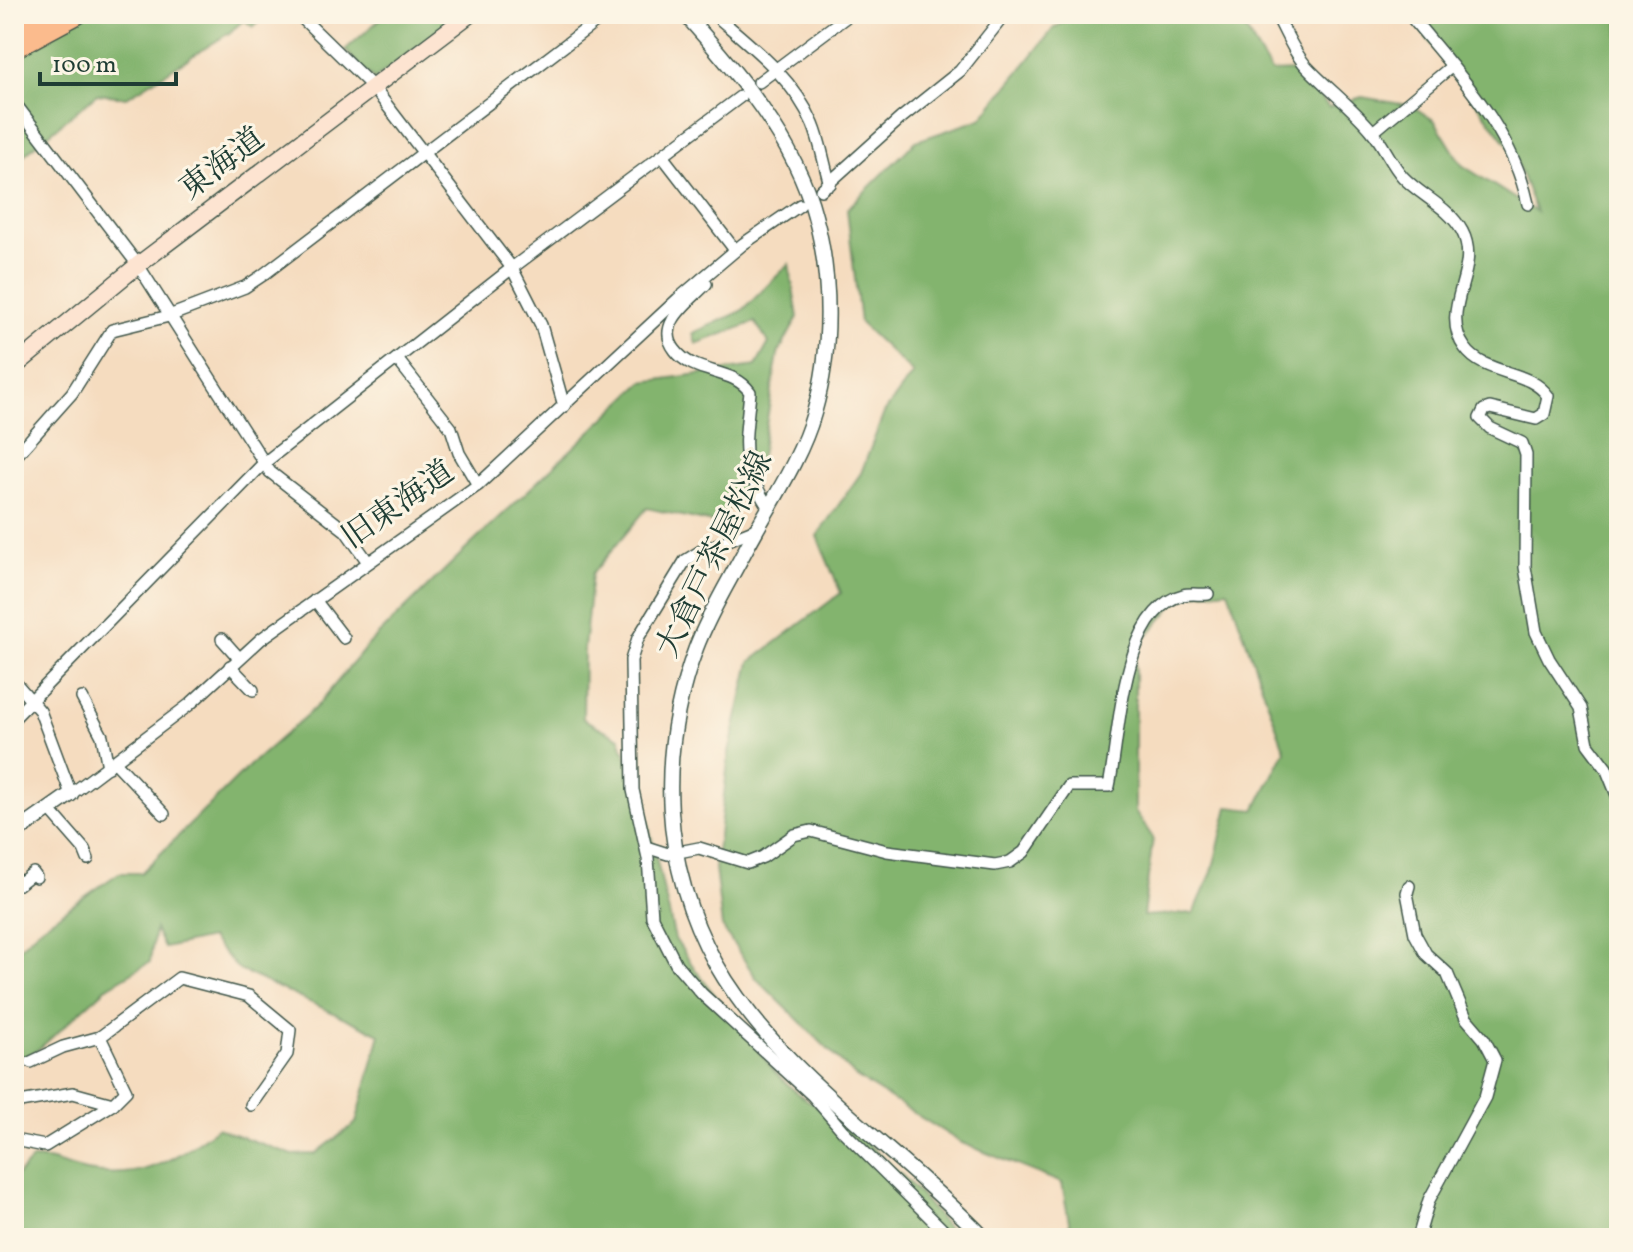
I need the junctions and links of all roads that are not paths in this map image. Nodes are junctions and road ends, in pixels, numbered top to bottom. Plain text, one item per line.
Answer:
1 (33, 14) edge
2 (42, 14) edge
3 (58, 14) edge
4 (77, 14) edge
5 (298, 14) edge
6 (470, 14) edge
7 (606, 14) edge
8 (685, 14) edge
9 (714, 14) edge
10 (850, 14) edge
11 (1005, 14) edge
12 (1276, 14) edge
13 (1409, 14) edge
14 (14, 28) edge
15 (14, 40) edge
16 (14, 48) edge
17 (1452, 66) junction
18 (776, 69) junction
19 (759, 82) dead end
20 (373, 87) junction
21 (740, 97) dead end
22 (14, 104) edge
23 (1373, 132) junction
24 (424, 150) junction
25 (663, 157) junction
26 (1528, 204) dead end
27 (800, 205) dead end
28 (735, 250) junction
29 (138, 265) junction
30 (512, 268) junction
31 (702, 279) junction
32 (169, 316) junction
33 (397, 359) junction
34 (14, 367) edge
35 (564, 406) junction
36 (14, 458) edge
37 (264, 463) junction
38 (478, 485) junction
39 (769, 508) junction
40 (758, 528) junction
41 (368, 562) junction
42 (1208, 594) dead end
43 (315, 600) junction
44 (344, 638) dead end
45 (222, 639) dead end
46 (239, 658) junction
47 (230, 666) junction
48 (14, 681) edge
49 (253, 690) dead end
50 (82, 698) dead end
51 (32, 699) junction
52 (14, 718) edge
53 (112, 764) junction
54 (71, 794) junction
55 (1619, 800) edge
56 (49, 809) junction
57 (164, 814) dead end
58 (14, 834) edge
59 (646, 847) junction
60 (676, 852) junction
61 (88, 859) dead end
62 (14, 877) edge
63 (36, 877) dead end
64 (1409, 886) dead end
65 (100, 1037) junction
66 (31, 1062) dead end
67 (14, 1103) edge
68 (113, 1104) junction
69 (251, 1105) dead end
70 (14, 1140) edge
71 (951, 1238) edge
72 (984, 1238) edge
73 (1418, 1238) edge

1 - 14 highway
2 - 14 highway
3 - 15 highway
4 - 16 highway
5 - 20 street
6 - 20 main road, 東海道
7 - 24 street
8 - 39 street, 大倉戸茶屋松線
9 - 18 street
10 - 18 street
11 - 18 street
12 - 23 street
13 - 17 street
17 - 23 street
17 - 26 street
18 - 19 street
20 - 24 street
20 - 29 main road, 東海道
21 - 25 street
22 - 29 street
23 - 55 street
24 - 30 street
24 - 32 street
25 - 28 street
25 - 30 street
27 - 28 street, 旧東海道
28 - 31 street, 旧東海道
29 - 32 street
29 - 34 main road, 東海道
30 - 33 street
30 - 35 street
31 - 35 street, 旧東海道
31 - 39 street
32 - 36 street
32 - 37 street
33 - 37 street
33 - 38 street
35 - 38 street, 旧東海道
37 - 41 street
37 - 51 street
38 - 41 street, 旧東海道
39 - 40 street, 大倉戸茶屋松線
40 - 59 street
40 - 60 street, 大倉戸茶屋松線
41 - 43 street, 旧東海道
42 - 60 street
43 - 44 street
43 - 46 street, 旧東海道
45 - 46 street
46 - 47 street, 旧東海道
47 - 49 street
47 - 53 street, 旧東海道
48 - 51 street
50 - 53 street
51 - 52 street
51 - 54 street
53 - 54 street, 旧東海道
53 - 57 street
54 - 56 street, 旧東海道
56 - 58 street, 旧東海道
56 - 61 street
59 - 60 street
59 - 71 street
60 - 72 street, 大倉戸茶屋松線
62 - 63 street
64 - 73 street
65 - 66 street
65 - 68 street
65 - 69 street
67 - 68 street
68 - 70 street

